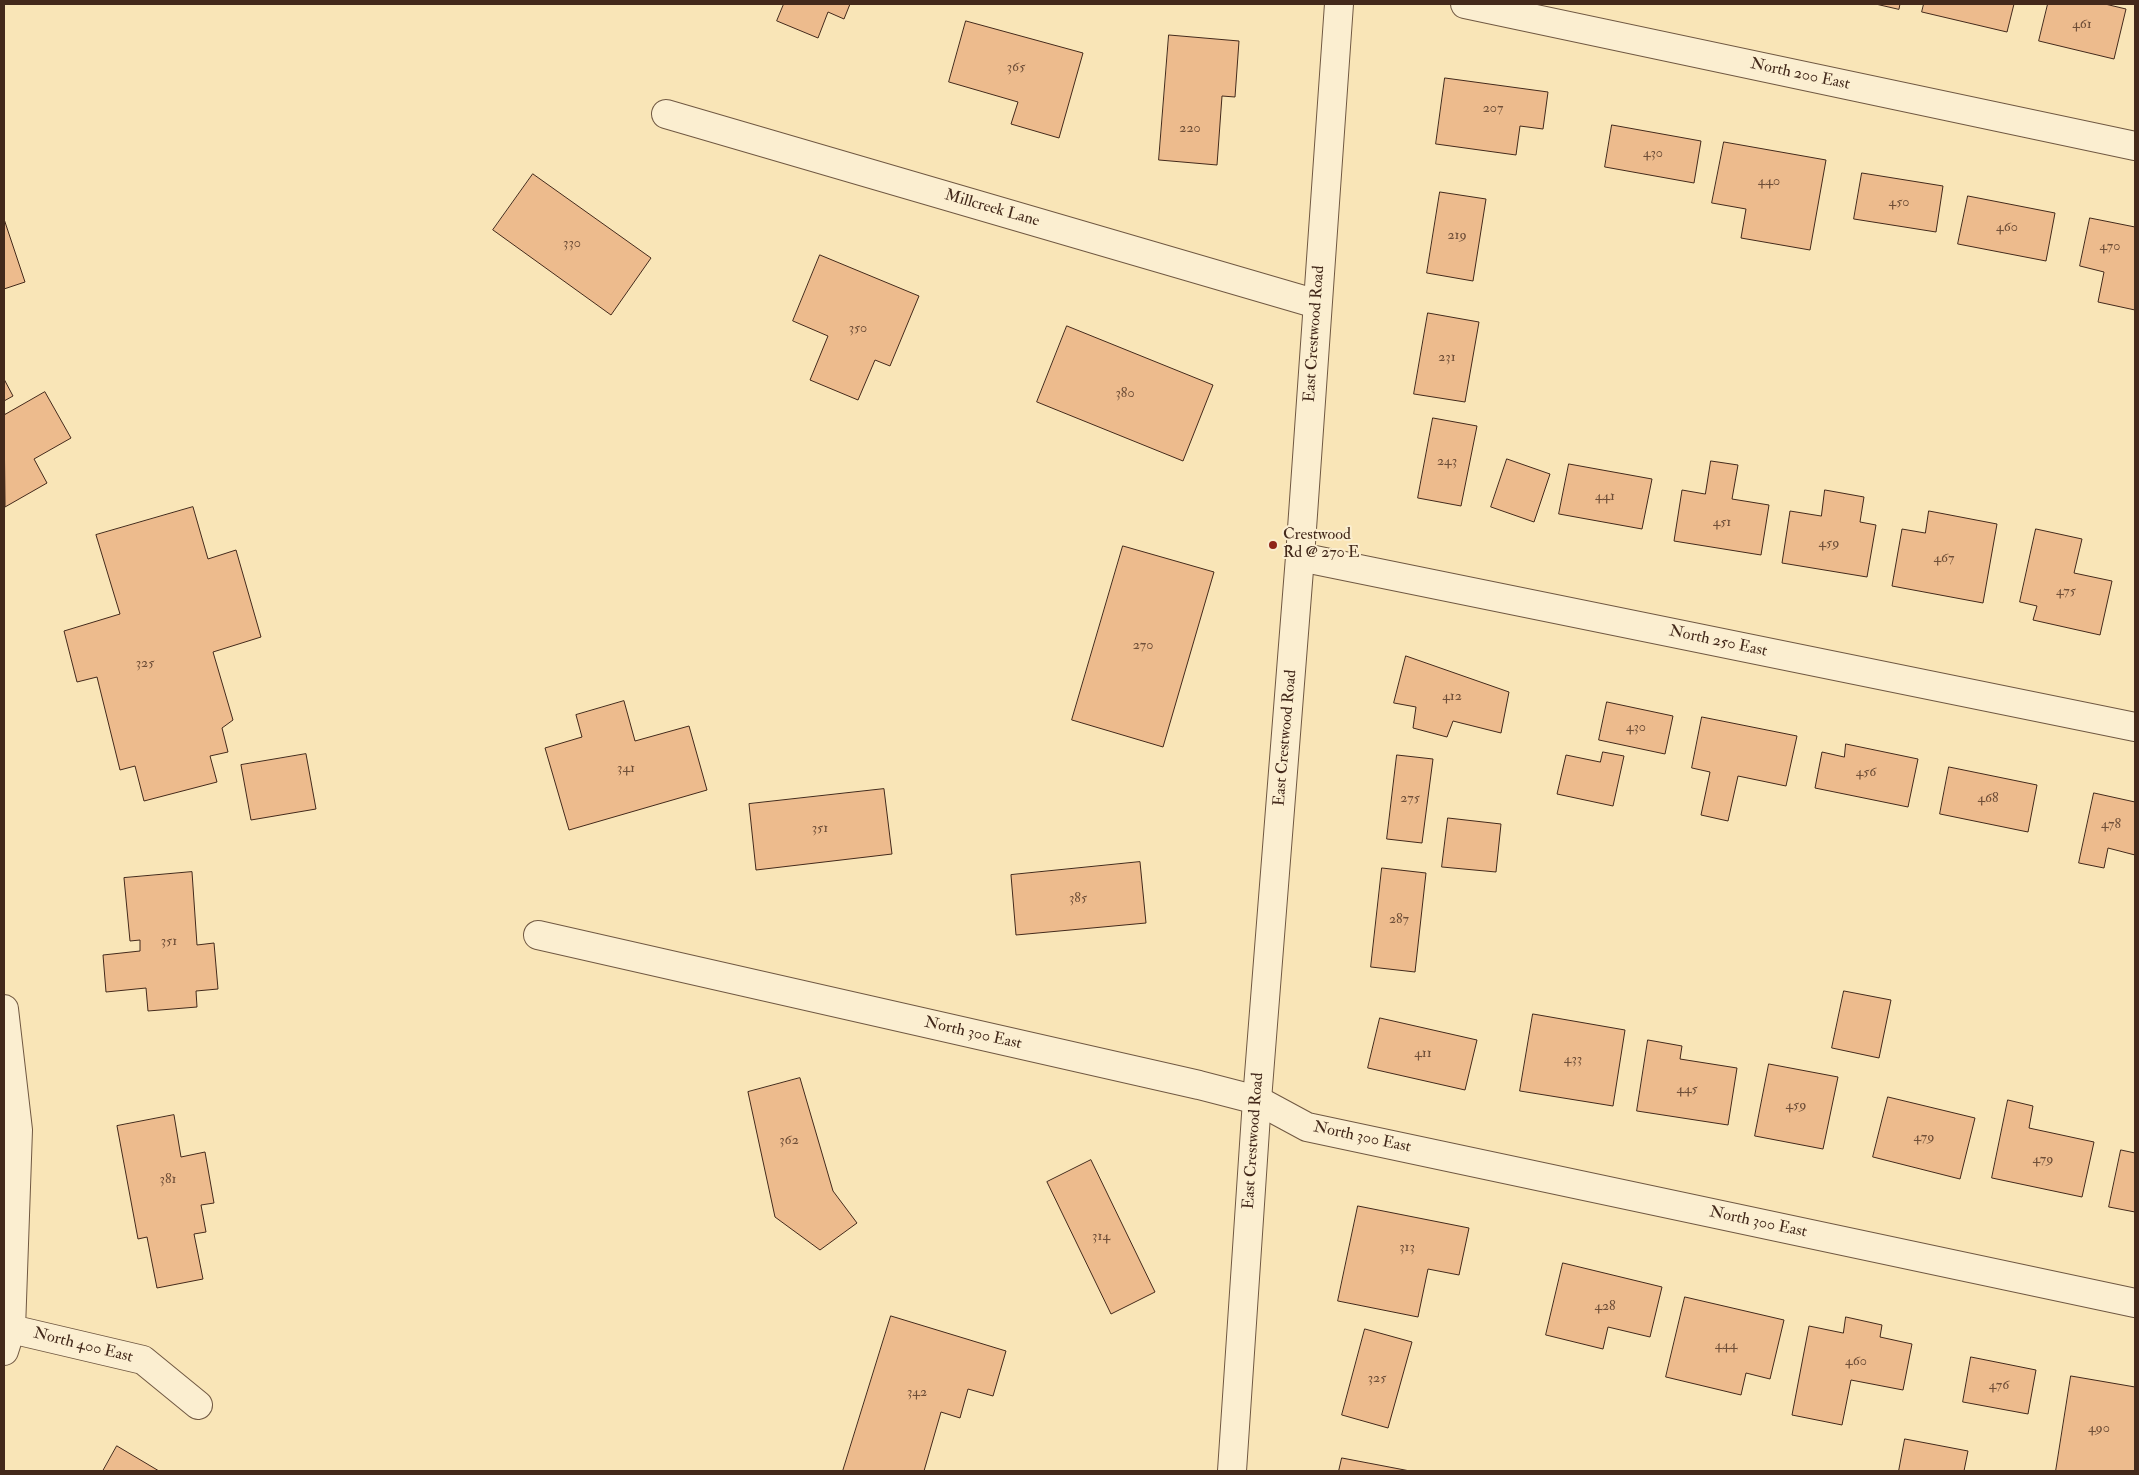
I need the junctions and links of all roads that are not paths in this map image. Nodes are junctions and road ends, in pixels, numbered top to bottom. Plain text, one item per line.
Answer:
1 (1339, 4) edge
2 (1465, 4) edge
3 (666, 114) dead end
4 (2135, 146) edge
5 (1317, 304) junction
6 (1300, 557) junction
7 (2135, 727) edge
8 (538, 935) dead end
9 (4, 1009) edge
10 (1257, 1100) junction
11 (2135, 1303) edge
12 (8, 1340) edge
13 (198, 1404) dead end
14 (1232, 1471) edge

1 - 5 street, East Crestwood Road
2 - 4 street, North 200 East
3 - 5 street, Millcreek Lane
5 - 6 street, East Crestwood Road
6 - 7 street, North 250 East
6 - 10 street, East Crestwood Road
8 - 10 street, North 300 East
9 - 12 street
10 - 11 street, North 300 East
10 - 14 street, East Crestwood Road
12 - 13 street, North 400 East

